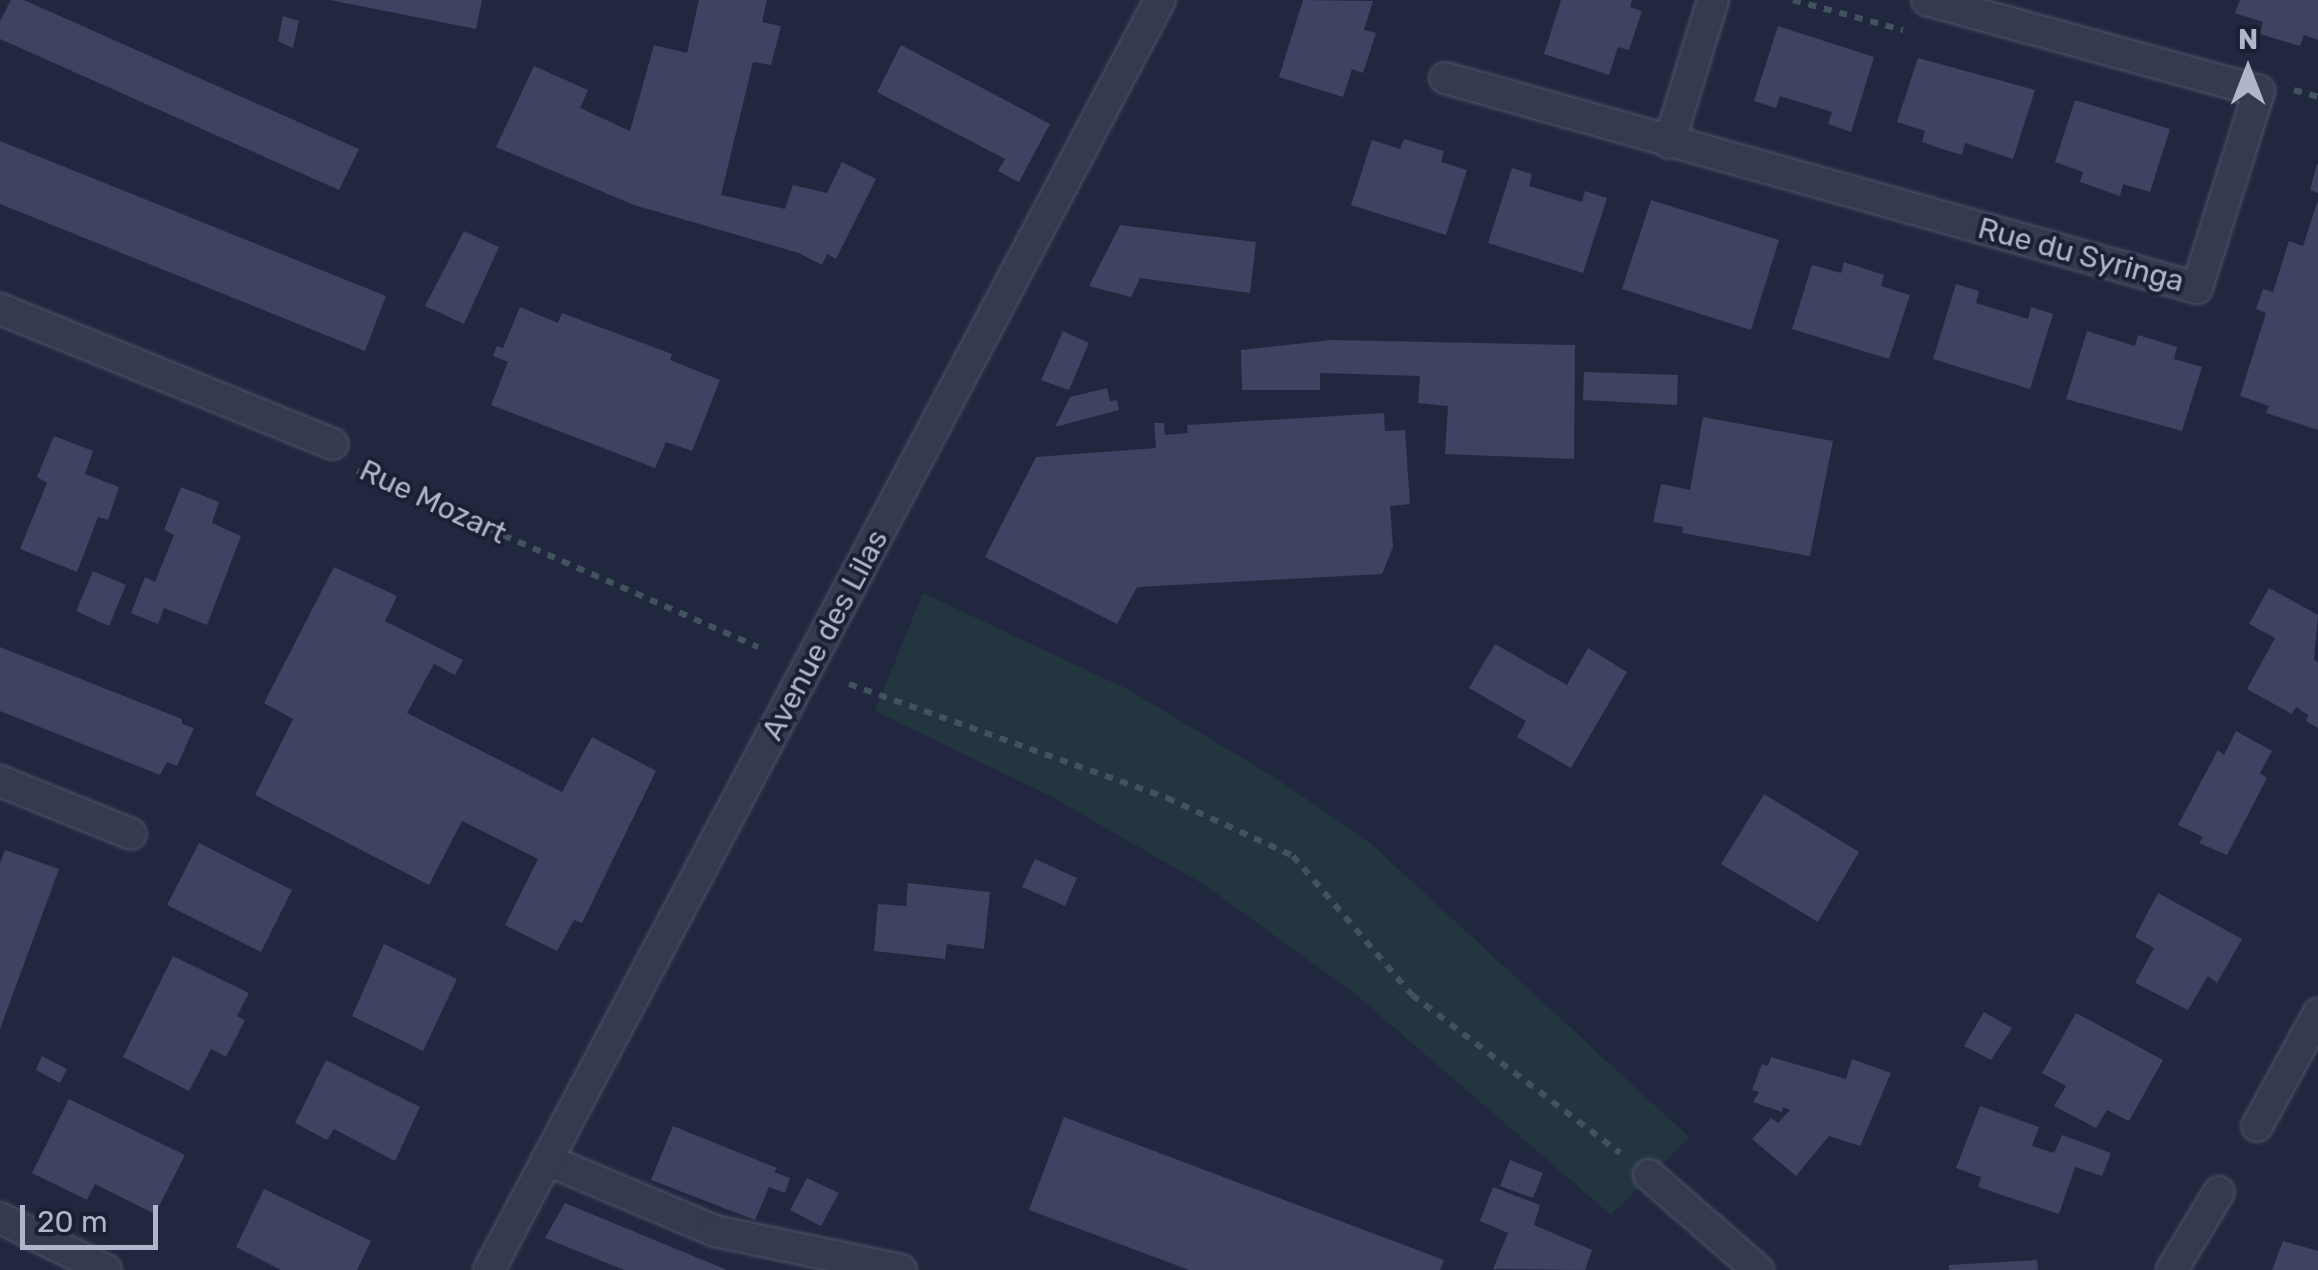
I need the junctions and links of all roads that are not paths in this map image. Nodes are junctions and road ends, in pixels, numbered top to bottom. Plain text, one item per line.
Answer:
1 (1160, 0) edge
2 (1714, 0) edge
3 (1928, 0) edge
4 (1445, 78) dead end
5 (1668, 143) junction
6 (0, 309) edge
7 (333, 444) road end
8 (0, 780) edge
9 (131, 834) dead end
10 (2318, 1014) edge
11 (2257, 1126) dead end
12 (547, 1160) junction
13 (1649, 1175) road end
14 (2219, 1192) dead end
15 (0, 1218) edge
16 (106, 1270) edge
17 (488, 1270) edge
18 (901, 1270) edge
19 (1758, 1270) edge
20 (2172, 1270) edge

1 - 12 street, Avenue des Lilas
2 - 5 street
3 - 5 street, Rue du Syringa
4 - 5 street, Rue du Syringa
6 - 7 street, Rue Mozart
8 - 9 street
10 - 11 street
12 - 17 street, Avenue des Lilas
12 - 18 street
13 - 19 street
14 - 20 street
15 - 16 street

